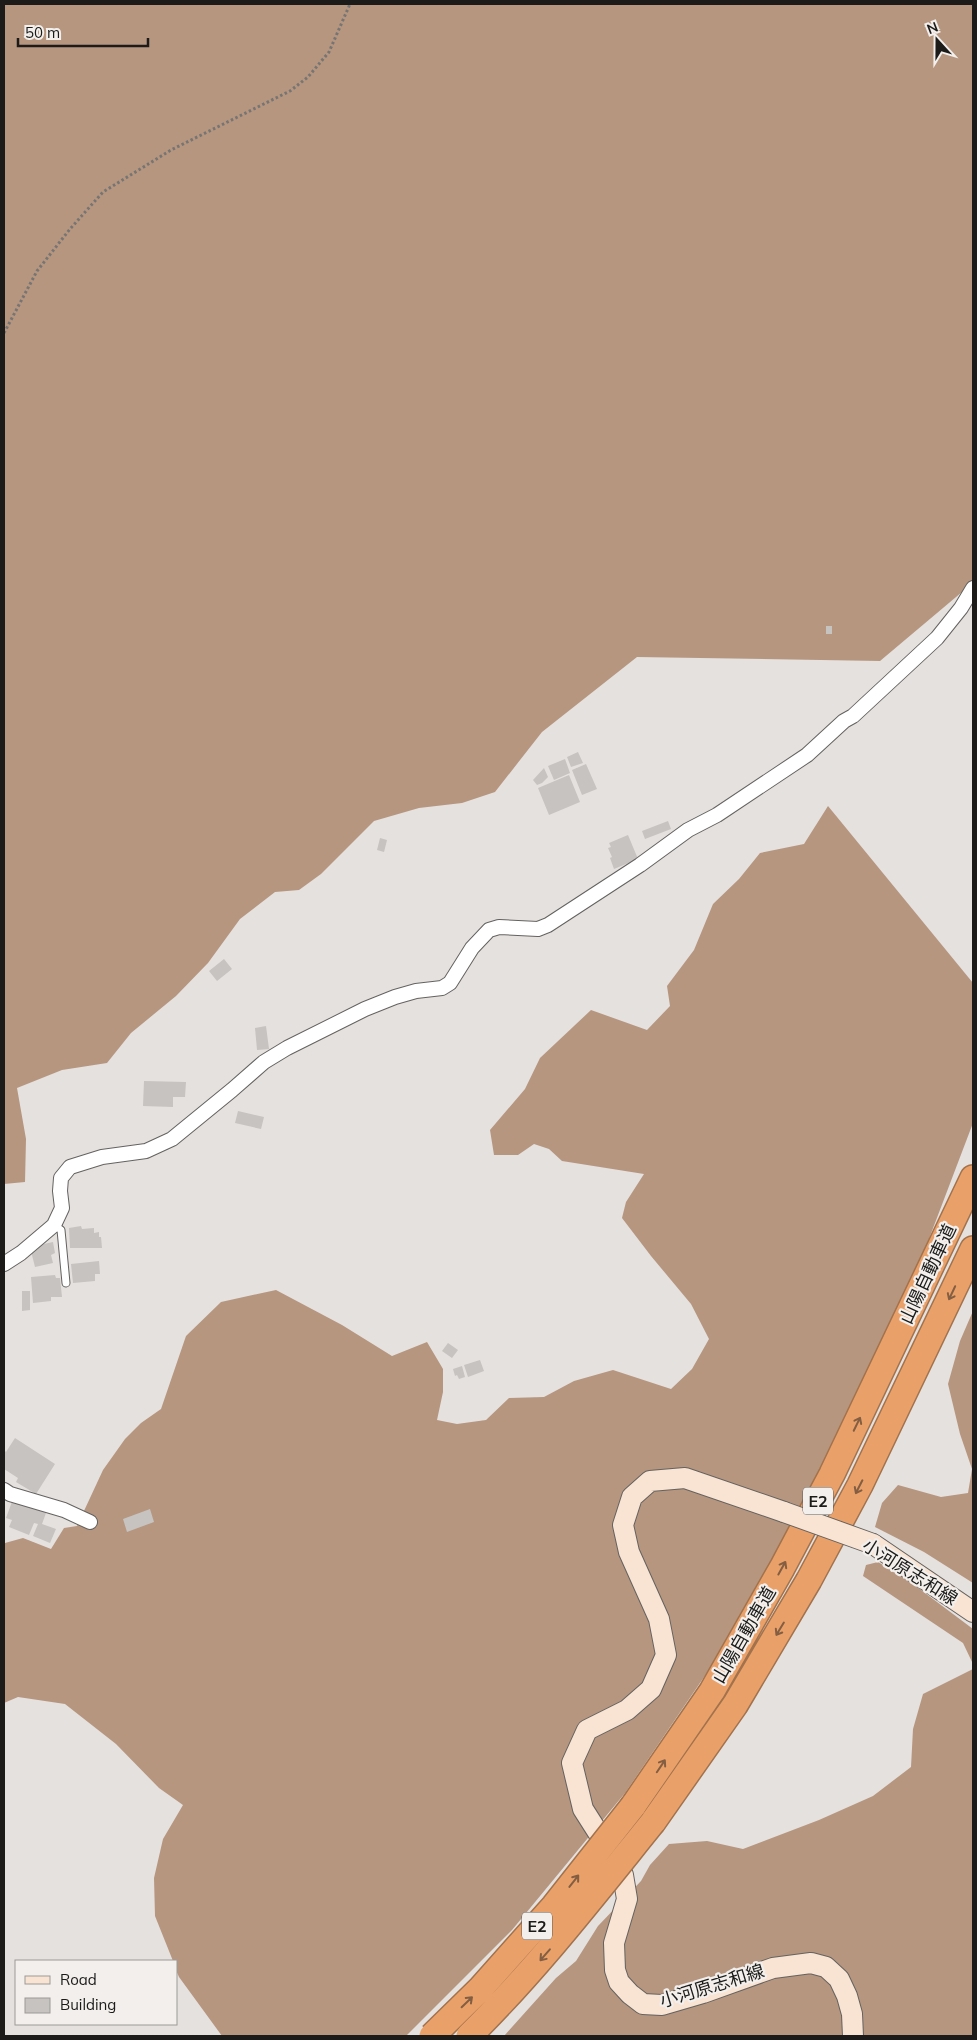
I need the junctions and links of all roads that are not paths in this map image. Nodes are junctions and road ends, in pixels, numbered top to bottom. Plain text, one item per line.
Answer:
1 (973, 588) edge
2 (973, 1178) edge
3 (54, 1225) junction
4 (973, 1249) edge
5 (4, 1264) edge
6 (66, 1283) dead end
7 (4, 1490) edge
8 (90, 1522) dead end
9 (973, 1612) edge
10 (432, 2036) edge
11 (469, 2036) edge
12 (853, 2036) edge

1 - 3 street
10 -> 2 highway, 山陽自動車道 / E2, bridge
3 - 5 street
3 - 6 lane
4 -> 11 highway, 山陽自動車道 / E2, bridge
7 - 8 street
9 - 12 main road, 小河原志和線, bridge

